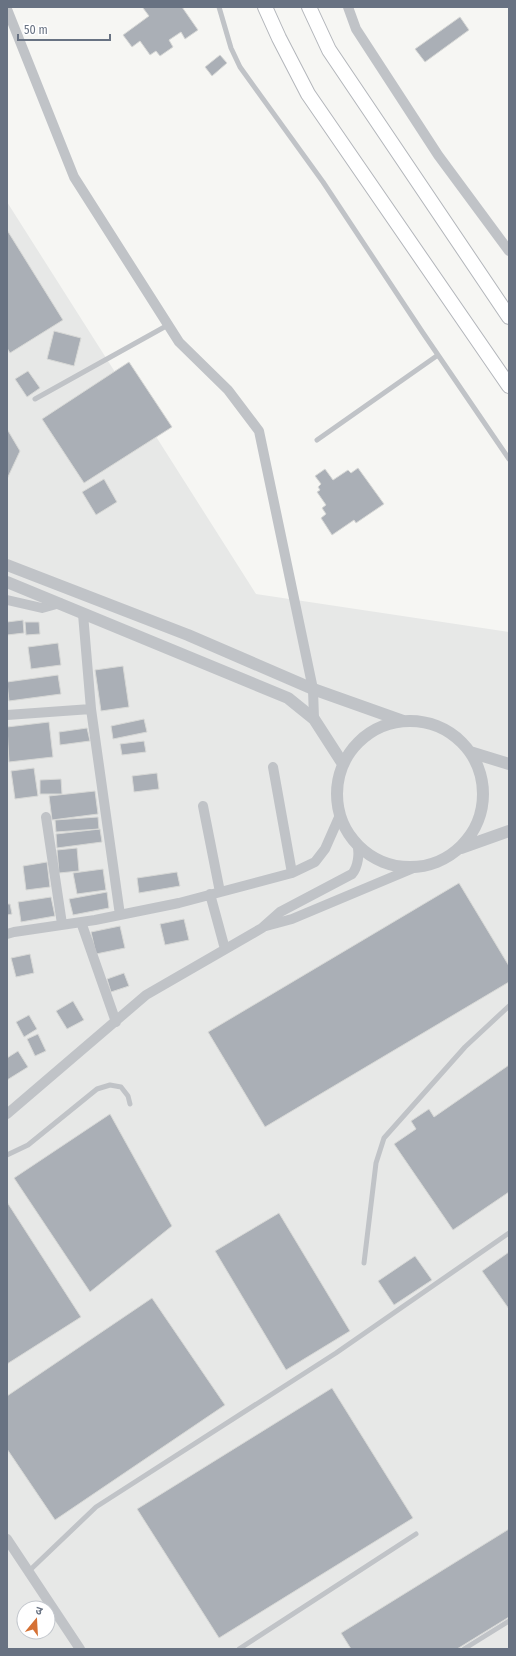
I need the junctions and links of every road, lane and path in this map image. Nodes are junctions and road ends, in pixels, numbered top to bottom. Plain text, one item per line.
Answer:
1 (219, 7) edge
2 (265, 7) edge
3 (309, 7) edge
4 (348, 7) edge
5 (7, 9) edge
6 (509, 251) edge
7 (509, 317) edge
8 (168, 325) junction
9 (438, 355) junction
10 (509, 386) edge
11 (35, 399) dead end
12 (317, 440) dead end
13 (509, 459) edge
14 (7, 565) edge
15 (7, 582) edge
16 (7, 600) edge
17 (60, 603) junction
18 (83, 614) junction
19 (313, 689) junction
20 (90, 709) junction
21 (7, 715) edge
22 (314, 719) junction
23 (403, 721) junction
24 (470, 752) junction
25 (343, 764) junction
26 (509, 764) edge
27 (273, 767) dead end
28 (203, 806) dead end
29 (340, 815) junction
30 (46, 817) dead end
31 (509, 831) edge
32 (357, 844) junction
33 (460, 848) junction
34 (416, 867) junction
35 (292, 873) junction
36 (220, 892) junction
37 (210, 894) junction
38 (120, 915) junction
39 (81, 922) junction
40 (62, 924) junction
41 (262, 928) junction
42 (7, 934) edge
43 (225, 949) junction
44 (509, 1006) edge
45 (116, 1022) junction
46 (130, 1104) dead end
47 (7, 1114) edge
48 (7, 1155) edge
49 (509, 1233) edge
50 (364, 1263) dead end
51 (416, 1534) dead end
52 (7, 1539) edge
53 (28, 1571) junction
54 (509, 1621) edge
55 (80, 1649) edge
56 (238, 1649) edge
57 (464, 1649) edge

1 - 9 lane
2 - 10 main road
3 - 7 main road
4 - 6 street
5 - 8 street
8 - 11 lane
8 - 19 street
9 - 12 lane
9 - 13 lane
14 - 19 street
15 - 17 street
16 - 17 street
17 - 18 street
18 - 20 street
18 - 22 street
19 - 22 street
19 - 23 street
20 - 21 street
20 - 38 street
22 - 25 street
23 - 24 street
23 - 25 street
24 - 26 street
24 - 33 street
25 - 29 street
27 - 35 street
28 - 36 street
29 - 32 street
29 - 35 street
30 - 40 street
31 - 33 street
32 - 34 street
32 - 41 street
33 - 34 street
34 - 41 street
35 - 36 street
36 - 37 street
37 - 38 street
37 - 43 street
38 - 39 street
39 - 40 street
39 - 45 street
40 - 42 street
41 - 43 street
43 - 45 street
44 - 50 lane
45 - 47 street
46 - 48 lane
49 - 53 lane
51 - 56 lane
52 - 53 street
53 - 55 street
54 - 57 lane

